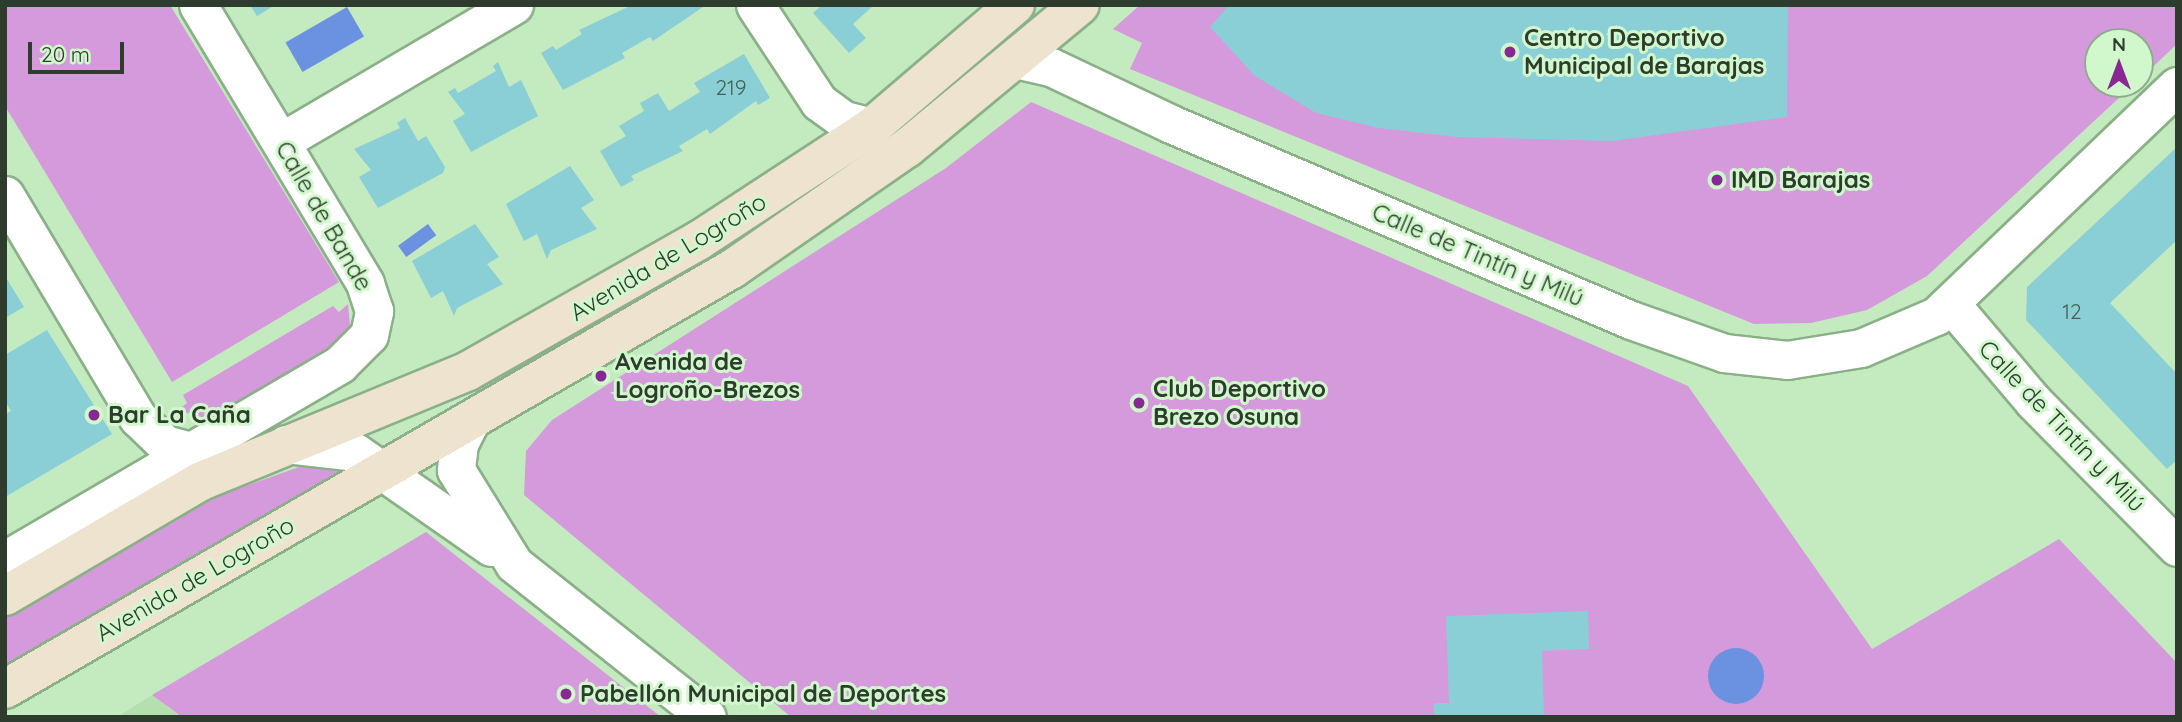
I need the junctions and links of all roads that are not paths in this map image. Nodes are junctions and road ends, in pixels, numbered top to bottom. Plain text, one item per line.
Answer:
1 (198, 5) edge
2 (514, 5) edge
3 (755, 5) edge
4 (1015, 5) edge
5 (1080, 5) edge
6 (1015, 59) junction
7 (2177, 86) edge
8 (872, 127) junction
9 (282, 141) junction
10 (5, 195) edge
11 (1950, 303) junction
12 (471, 420) junction
13 (283, 444) junction
14 (199, 447) junction
15 (386, 470) junction
16 (2177, 547) edge
17 (5, 560) edge
18 (514, 564) junction
19 (5, 596) edge
20 (5, 689) edge
21 (707, 717) edge

1 - 9 street, Calle de Bande
2 - 9 street
3 - 8 street
4 - 8 main road, Avenida de Logroño
5 - 6 main road, Avenida de Logroño
6 - 11 street, Calle de Tintín y Milú
6 - 12 main road, Avenida de Logroño
7 - 11 street, Calle de Tintín y Milú
8 - 13 main road, Avenida de Logroño
9 - 14 street, Calle de Bande
10 - 14 street
11 - 16 street, Calle de Tintín y Milú
12 - 15 main road, Avenida de Logroño
12 - 18 street
13 - 14 street, Avenida de Logroño
13 - 15 street, Avenida de Logroño
13 - 19 main road, Avenida de Logroño
14 - 17 street
15 - 18 street, Avenida de Logroño
15 - 20 main road, Avenida de Logroño
18 - 21 street, Avenida de Logroño

